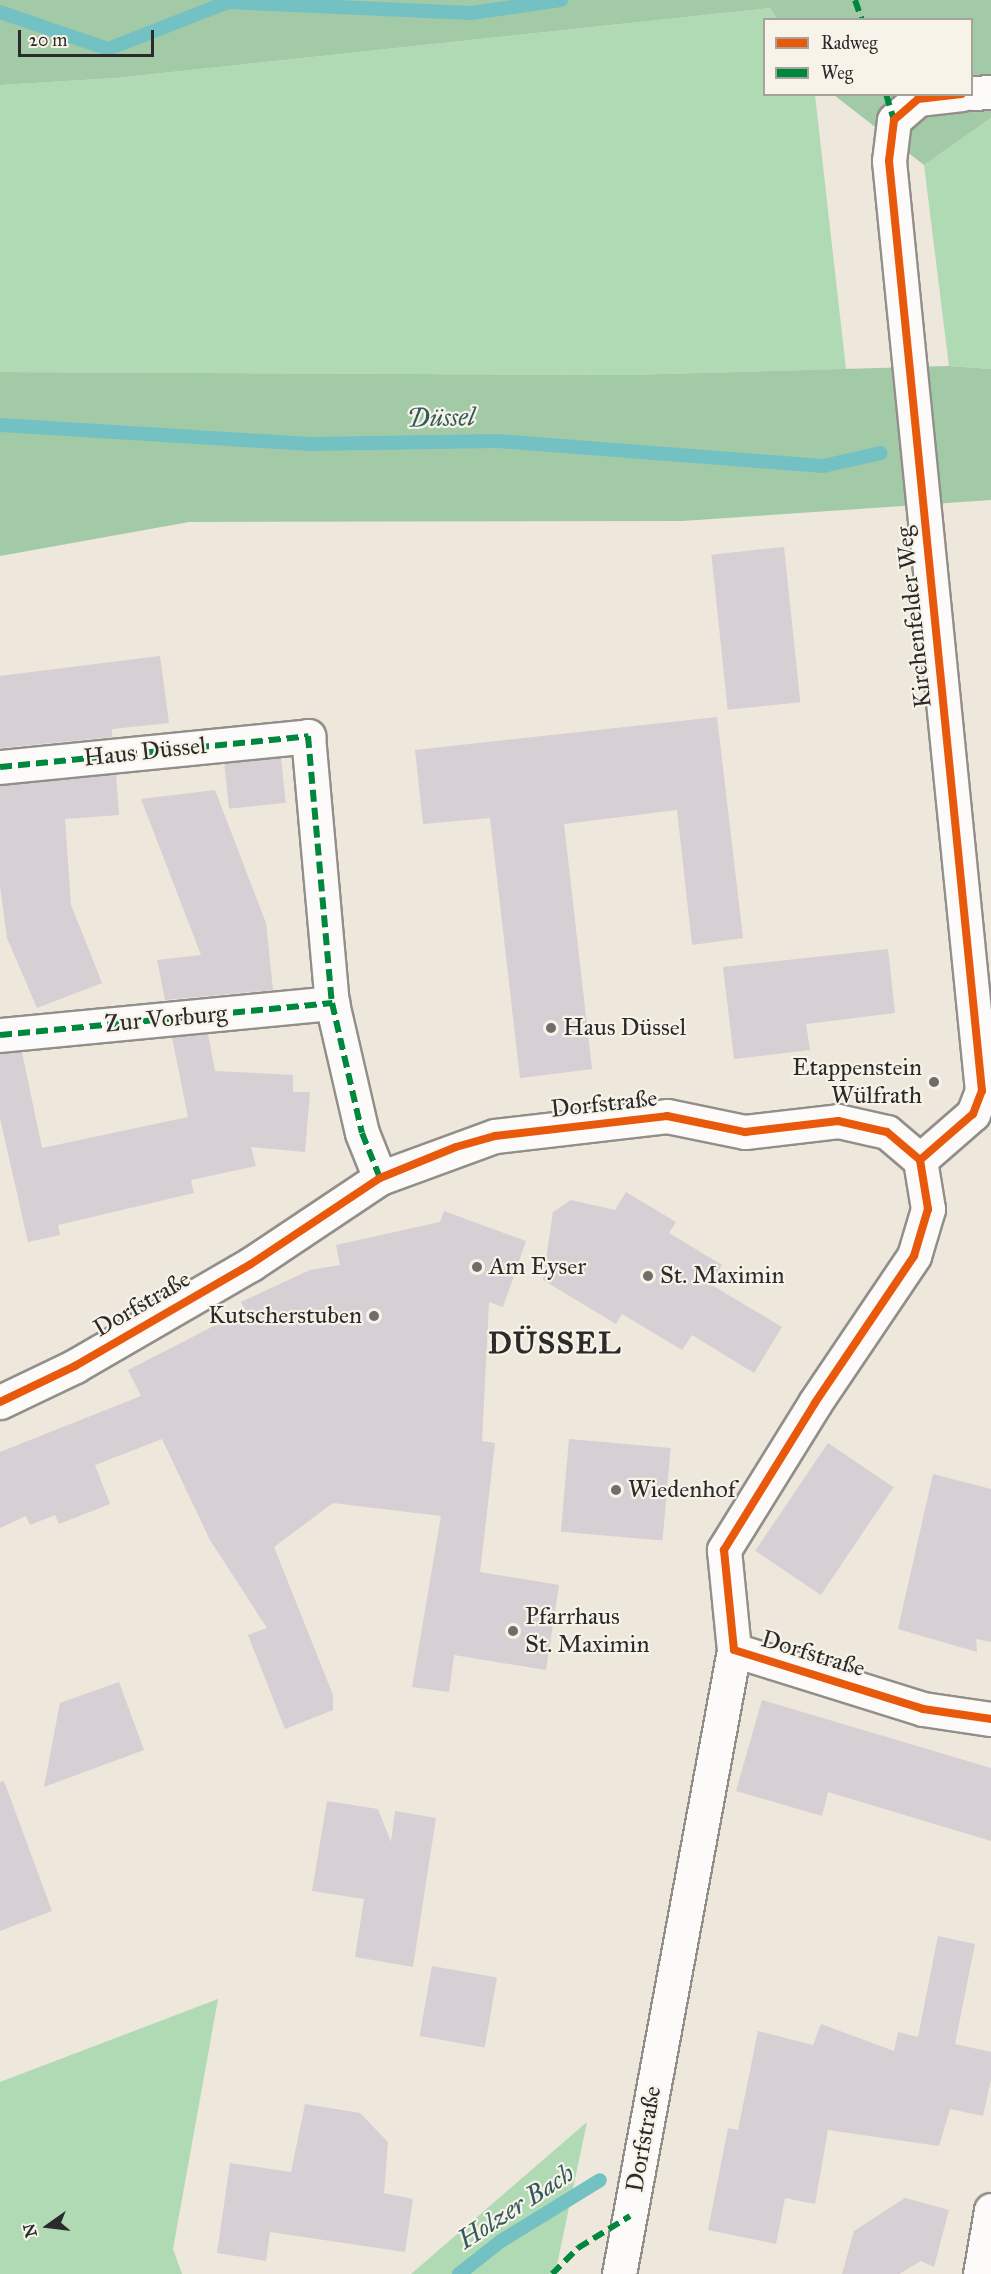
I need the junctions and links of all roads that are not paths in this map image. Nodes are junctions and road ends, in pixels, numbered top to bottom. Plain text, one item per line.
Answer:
1 (991, 92) edge
2 (973, 93) edge
3 (944, 96) edge
4 (0, 767) edge
5 (332, 1003) junction
6 (0, 1035) edge
7 (920, 1160) junction
8 (380, 1178) junction
9 (0, 1402) edge
10 (734, 1650) junction
11 (991, 1719) edge
12 (991, 2210) edge
13 (619, 2274) edge
14 (980, 2274) edge

1 - 2 street
3 - 7 street, Kirchenfelder Weg
4 - 5 street, Haus Düssel
5 - 6 street, Zur Vorburg
5 - 8 street, Haus Düssel
7 - 8 street, Dorfstraße
7 - 10 street, Dorfstraße
8 - 9 street, Dorfstraße
10 - 11 street, Dorfstraße
10 - 13 street, Dorfstraße
12 - 14 street

